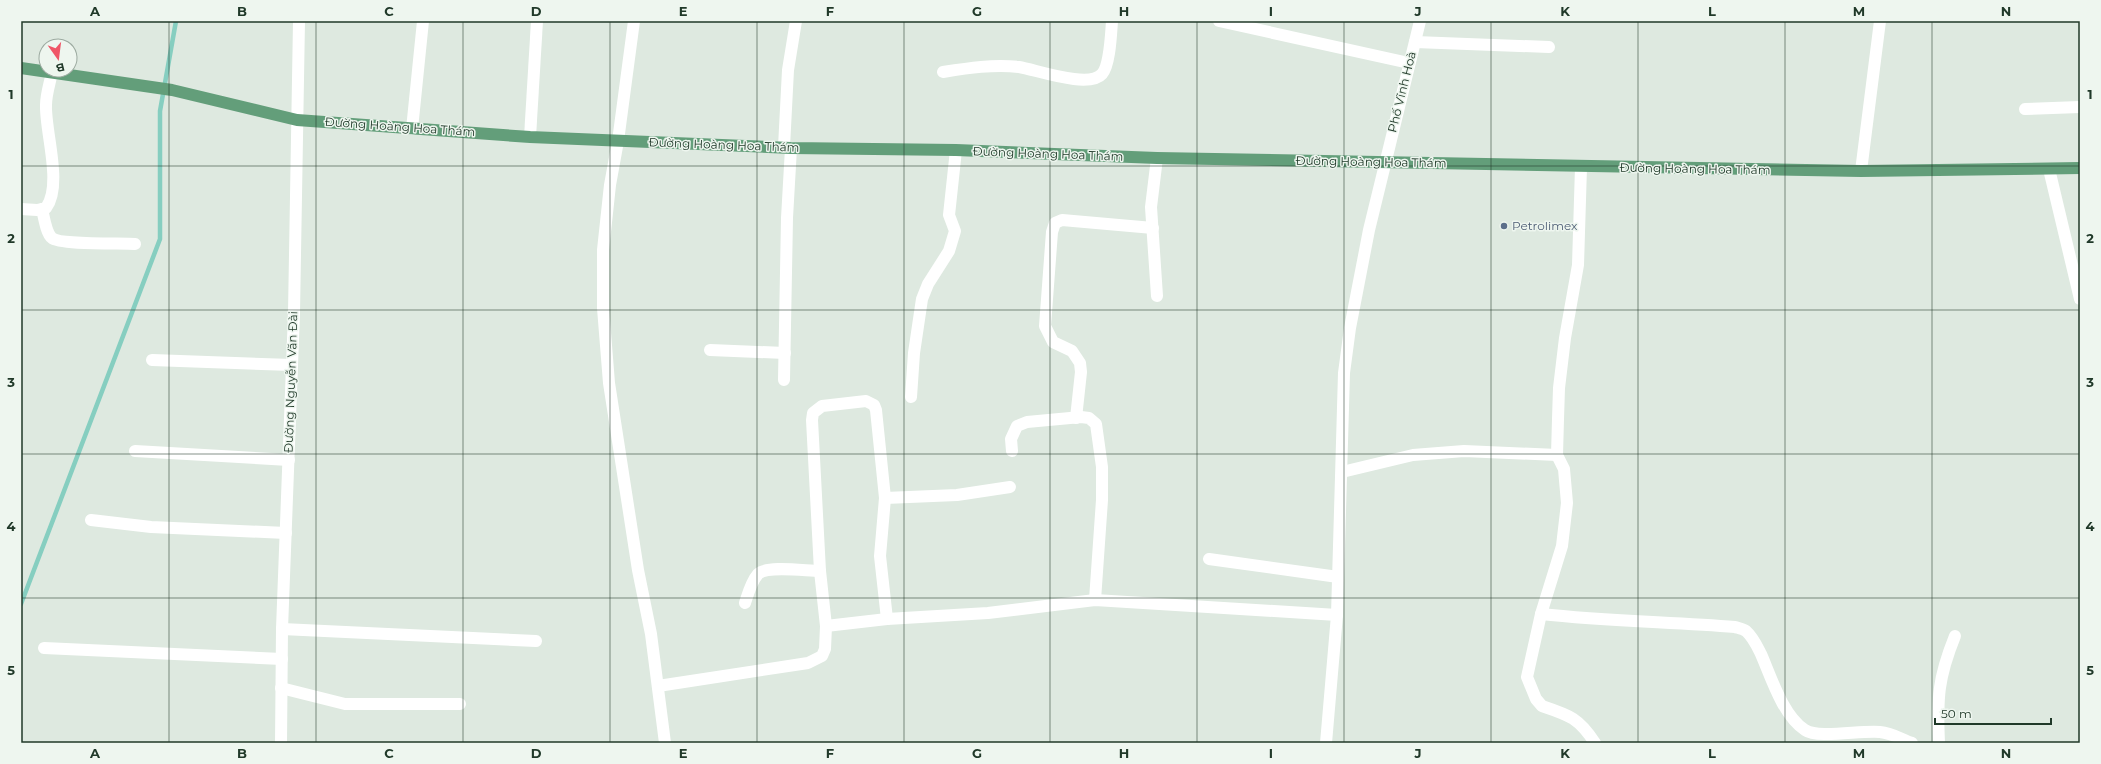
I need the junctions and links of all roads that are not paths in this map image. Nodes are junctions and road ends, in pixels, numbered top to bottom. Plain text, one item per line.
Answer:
1 (299, 21) edge
2 (423, 21) edge
3 (537, 21) edge
4 (634, 21) edge
5 (796, 21) edge
6 (1112, 21) edge
7 (1219, 21) edge
8 (1420, 21) edge
9 (1880, 21) edge
10 (1415, 42) junction
11 (1549, 47) dead end
12 (1410, 63) junction
13 (21, 68) edge
14 (38, 70) edge
15 (943, 72) dead end
16 (78, 76) edge
17 (51, 78) edge
18 (2080, 107) edge
19 (2025, 109) dead end
20 (297, 120) junction
21 (412, 129) junction
22 (530, 137) junction
23 (618, 141) junction
24 (787, 148) junction
25 (956, 150) junction
26 (1157, 158) junction
27 (1385, 163) junction
28 (1581, 167) junction
29 (2080, 168) edge
30 (2049, 169) junction
31 (1861, 171) junction
32 (21, 209) edge
33 (42, 209) junction
34 (1153, 228) junction
35 (135, 244) dead end
36 (1157, 296) dead end
37 (2080, 299) edge
38 (710, 350) dead end
39 (785, 353) junction
40 (152, 360) dead end
41 (292, 365) junction
42 (784, 380) dead end
43 (911, 397) dead end
44 (1076, 418) junction
45 (135, 451) dead end
46 (1012, 451) dead end
47 (1557, 455) junction
48 (289, 460) junction
49 (1342, 472) junction
50 (1010, 487) dead end
51 (885, 498) junction
52 (91, 520) dead end
53 (286, 533) junction
54 (1208, 559) dead end
55 (820, 571) junction
56 (1338, 577) junction
57 (1094, 600) junction
58 (745, 603) dead end
59 (1541, 614) junction
60 (1336, 615) junction
61 (887, 619) junction
62 (826, 626) junction
63 (282, 629) junction
64 (1955, 636) dead end
65 (536, 641) dead end
66 (44, 648) dead end
67 (282, 659) junction
68 (658, 686) junction
69 (282, 688) junction
70 (460, 704) dead end
71 (281, 743) edge
72 (665, 743) edge
73 (1326, 743) edge
74 (1595, 743) edge
75 (1912, 743) edge
76 (1939, 743) edge

1 - 20 street, Đường Nguyễn Văn Đài
2 - 21 street
3 - 22 street
4 - 23 street
5 - 24 street
6 - 15 street
7 - 12 street
8 - 10 street, Phố Vĩnh Hoà
9 - 31 street
10 - 11 street
10 - 12 street, Phố Vĩnh Hoà
12 - 27 street, Phố Vĩnh Hoà
13 - 14 main road, Đường Hoàng Hoa Thám
16 - 20 main road, Đường Hoàng Hoa Thám
17 - 33 street
18 - 19 street
20 - 21 main road, Đường Hoàng Hoa Thám
20 - 41 street, Đường Nguyễn Văn Đài
21 - 22 main road, Đường Hoàng Hoa Thám
22 - 23 main road, Đường Hoàng Hoa Thám
23 - 24 main road, Đường Hoàng Hoa Thám
23 - 68 street
24 - 25 main road, Đường Hoàng Hoa Thám
24 - 39 street
25 - 26 main road, Đường Hoàng Hoa Thám
25 - 43 street
26 - 27 main road, Đường Hoàng Hoa Thám
26 - 34 street
27 - 28 main road, Đường Hoàng Hoa Thám
27 - 49 street, Phố Vĩnh Hoà
28 - 31 main road, Đường Hoàng Hoa Thám
28 - 47 street
29 - 30 main road, Đường Hoàng Hoa Thám
30 - 31 main road, Đường Hoàng Hoa Thám
30 - 37 street
32 - 33 street
33 - 35 street
34 - 36 street
34 - 44 street
38 - 39 street
39 - 42 street
40 - 41 street
41 - 48 street, Đường Nguyễn Văn Đài
44 - 46 street
44 - 57 street
45 - 48 street
47 - 49 street
47 - 59 street
48 - 53 street, Đường Nguyễn Văn Đài
49 - 56 street, Phố Vĩnh Hoà
50 - 51 street
51 - 55 street
51 - 61 street
52 - 53 street
53 - 63 street, Đường Nguyễn Văn Đài
54 - 56 street
55 - 58 street
55 - 62 street
56 - 60 street, Phố Vĩnh Hoà
57 - 60 street
57 - 61 street
59 - 74 street
59 - 75 street
60 - 73 street, Phố Vĩnh Hoà
61 - 62 street
62 - 68 street
63 - 65 street
63 - 67 street, Đường Nguyễn Văn Đài
64 - 76 street
66 - 67 street
67 - 69 street, Đường Nguyễn Văn Đài
68 - 72 street
69 - 70 street
69 - 71 street, Đường Nguyễn Văn Đài

